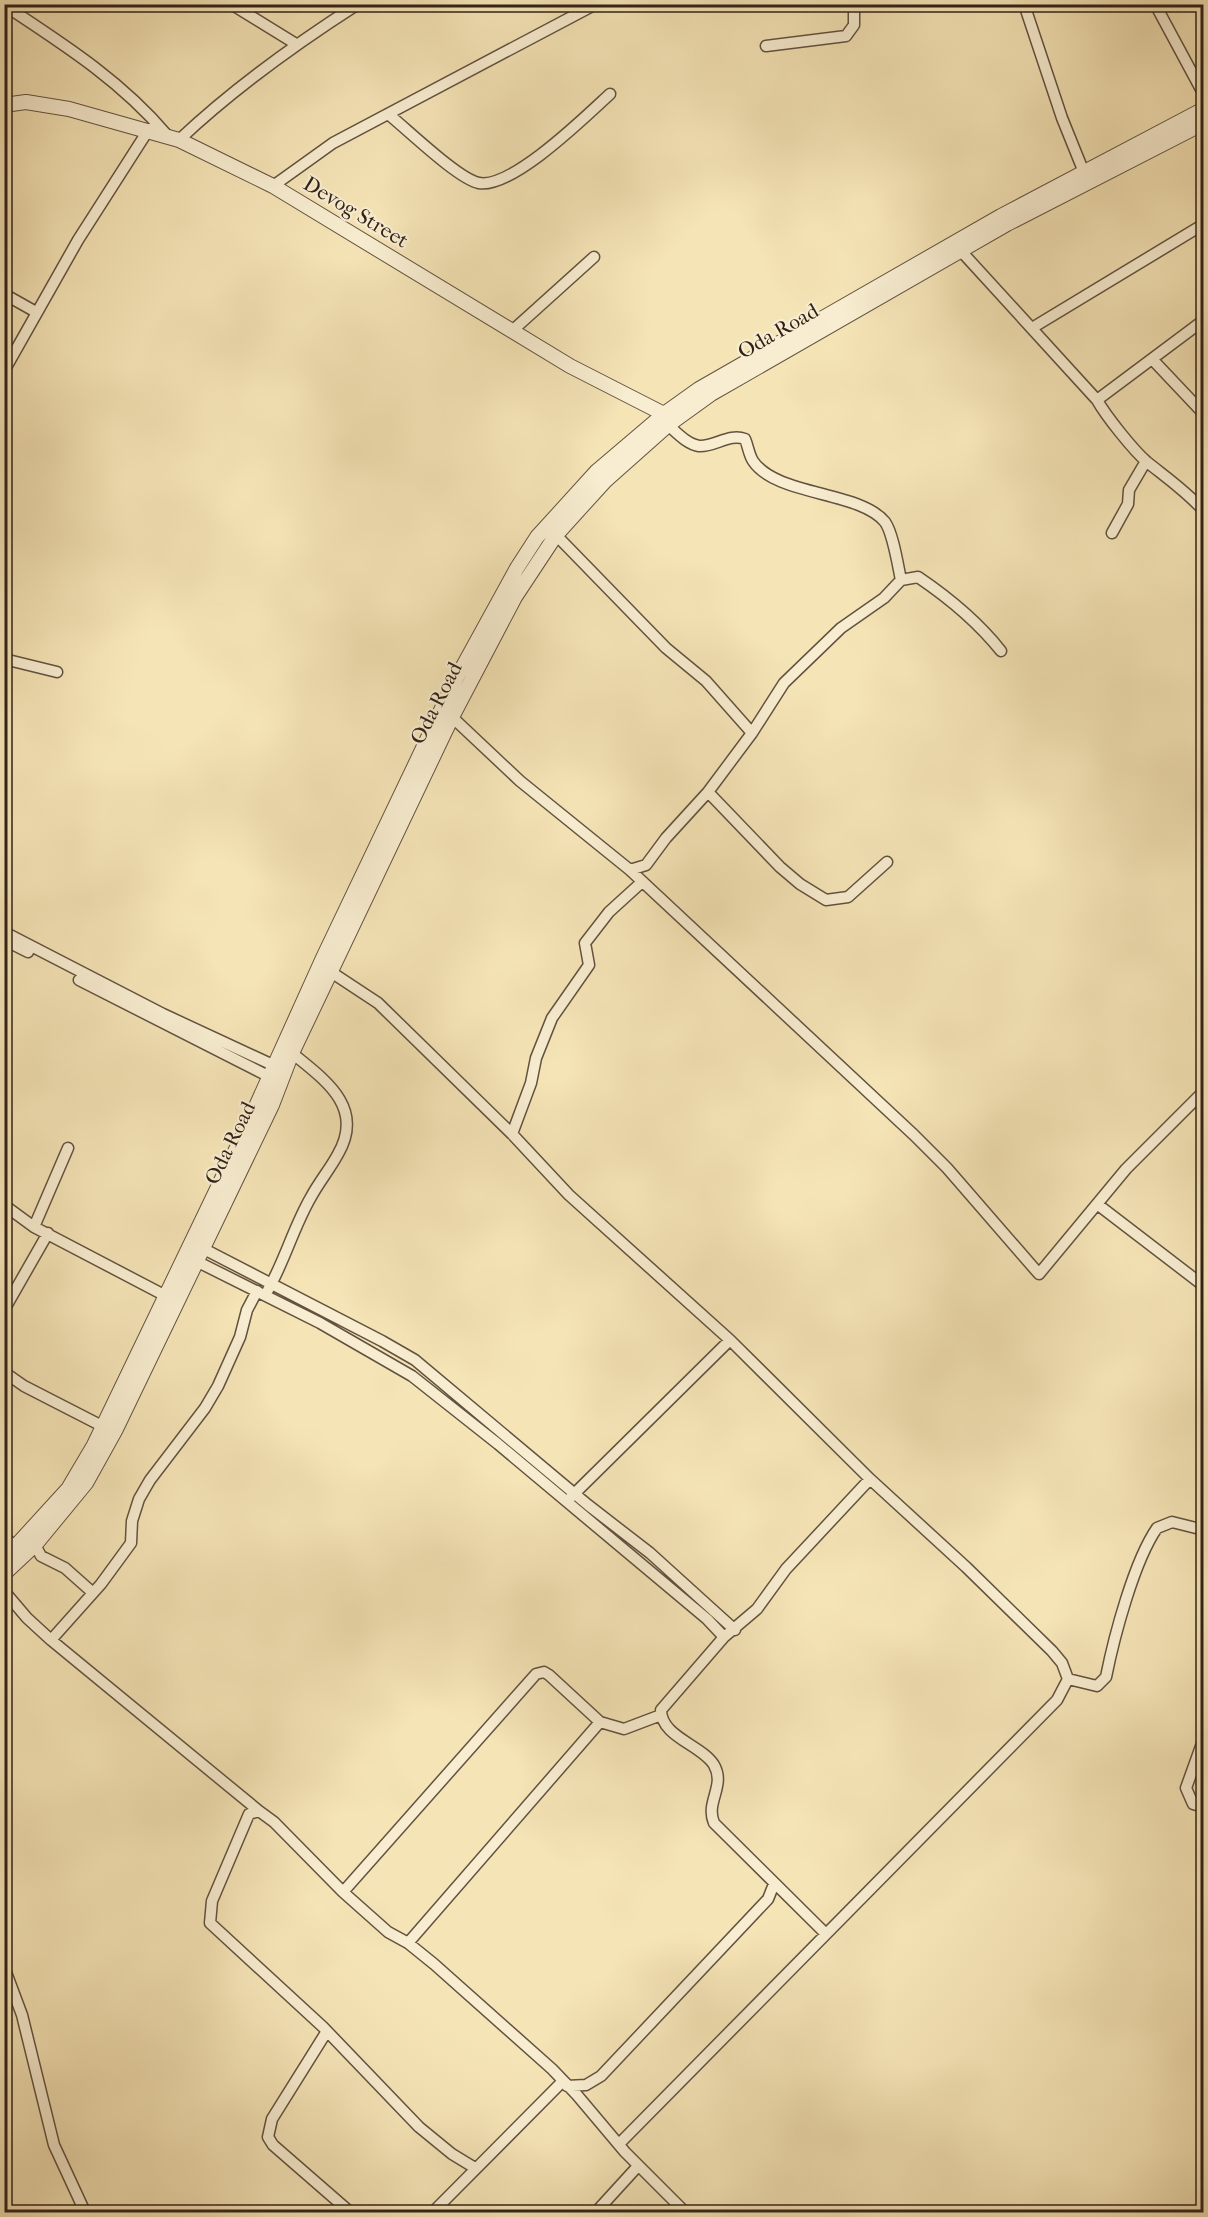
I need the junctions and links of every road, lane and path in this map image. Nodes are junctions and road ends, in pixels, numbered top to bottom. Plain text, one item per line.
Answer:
1 (231, 4) edge
2 (358, 4) edge
3 (596, 4) edge
4 (854, 4) edge
5 (1024, 4) edge
6 (1155, 4) edge
7 (4, 5) edge
8 (296, 44) junction
9 (766, 46) dead end
10 (610, 94) dead end
11 (1203, 95) edge
12 (4, 105) edge
13 (1203, 109) edge
14 (388, 114) junction
15 (1203, 123) edge
16 (149, 129) junction
17 (173, 137) junction
18 (1083, 170) junction
19 (273, 186) junction
20 (1203, 224) edge
21 (961, 251) junction
22 (594, 257) dead end
23 (4, 294) edge
24 (36, 312) junction
25 (1203, 320) edge
26 (1032, 328) junction
27 (512, 330) junction
28 (1152, 359) junction
29 (4, 371) edge
30 (1097, 400) junction
31 (1203, 414) edge
32 (666, 420) junction
33 (1146, 461) junction
34 (1203, 511) edge
35 (1112, 533) dead end
36 (556, 535) junction
37 (901, 580) junction
38 (1001, 651) dead end
39 (4, 659) edge
40 (57, 672) dead end
41 (452, 717) junction
42 (752, 733) junction
43 (708, 792) junction
44 (887, 862) dead end
45 (630, 870) junction
46 (642, 882) junction
47 (4, 932) edge
48 (4, 940) edge
49 (41, 955) junction
50 (332, 972) junction
51 (292, 1053) junction
52 (273, 1071) junction
53 (1203, 1091) edge
54 (512, 1134) junction
55 (250, 1136) junction
56 (68, 1148) dead end
57 (1097, 1204) junction
58 (4, 1205) edge
59 (34, 1227) junction
60 (48, 1233) junction
61 (202, 1248) junction
62 (196, 1261) junction
63 (272, 1284) junction
64 (1203, 1286) edge
65 (261, 1293) junction
66 (165, 1295) junction
67 (4, 1310) edge
68 (730, 1340) junction
69 (428, 1370) junction
70 (4, 1372) edge
71 (419, 1381) junction
72 (102, 1426) junction
73 (870, 1479) junction
74 (574, 1493) junction
75 (566, 1502) junction
76 (1203, 1530) edge
77 (4, 1537) edge
78 (35, 1545) junction
79 (16, 1547) junction
80 (4, 1559) edge
81 (4, 1574) edge
82 (4, 1591) edge
83 (92, 1592) junction
84 (735, 1630) junction
85 (724, 1637) junction
86 (51, 1640) junction
87 (1068, 1679) junction
88 (661, 1715) junction
89 (600, 1722) junction
90 (1203, 1738) edge
91 (1203, 1807) edge
92 (259, 1811) junction
93 (774, 1884) junction
94 (344, 1892) junction
95 (826, 1934) junction
96 (408, 1943) junction
97 (4, 1967) edge
98 (327, 2031) junction
99 (564, 2084) junction
100 (619, 2144) junction
101 (638, 2166) junction
102 (475, 2168) junction
103 (85, 2212) edge
104 (350, 2212) edge
105 (433, 2212) edge
106 (596, 2212) edge
107 (685, 2212) edge

1 - 8 street
2 - 8 street
3 - 14 street
4 - 9 street
5 - 18 street
6 - 11 street
7 - 17 street
8 - 17 street
10 - 14 street
12 - 16 street, Devog Street
13 - 18 street, Oda Road
14 - 19 street
15 - 21 street, Oda Road
16 - 17 street, Devog Street
16 - 24 street
17 - 19 street, Devog Street
18 - 32 street, Oda Road
19 - 27 street, Devog Street
20 - 26 street
21 - 26 street
21 - 32 street, Oda Road
22 - 27 street
23 - 24 street
24 - 29 street
25 - 28 street
26 - 30 street
27 - 32 street, Devog Street
28 - 30 street
28 - 31 street
30 - 33 street
32 - 36 street, Oda Road
32 - 37 street
32 - 52 street, Oda Road
33 - 34 street
33 - 35 street
36 - 41 street, Oda Road
36 - 42 street
37 - 38 street
37 - 42 street
39 - 40 street
41 - 45 street
41 - 50 street, Oda Road
42 - 43 street
43 - 44 street
43 - 45 street
45 - 46 street
46 - 54 street
46 - 57 street
47 - 49 street
48 - 49 street
49 - 52 street
50 - 51 street, Oda Road
50 - 54 street
51 - 55 street, Oda Road
51 - 63 street
52 - 55 street, Oda Road
53 - 57 street
54 - 68 street
55 - 61 street, Oda Road
55 - 66 street, Oda Road
56 - 59 street
57 - 64 street
58 - 59 street
59 - 60 street
60 - 66 street
60 - 67 street
61 - 62 street, Oda Road
61 - 63 street
62 - 65 street
62 - 78 street, Oda Road
63 - 65 street
63 - 69 street
65 - 71 street
65 - 83 street
66 - 72 street, Oda Road
68 - 73 street
68 - 74 street
69 - 71 street
69 - 74 street
70 - 72 street
71 - 75 street
72 - 79 street, Oda Road
73 - 84 street
73 - 87 street
74 - 75 street
74 - 84 street
75 - 85 street
76 - 87 street
77 - 79 street
78 - 81 street, Oda Road
78 - 83 street
79 - 80 street, Oda Road
82 - 86 street
83 - 86 street
84 - 85 street
85 - 88 street
86 - 92 street
87 - 95 street
88 - 89 street
88 - 93 street
89 - 94 street
89 - 96 street
90 - 91 street
92 - 94 street
92 - 98 street
93 - 95 street
93 - 99 street
94 - 96 street
95 - 100 street
96 - 99 street
97 - 103 street
98 - 102 street
98 - 104 street
99 - 100 street
99 - 102 street
100 - 101 street
101 - 106 street
101 - 107 street
102 - 105 street

